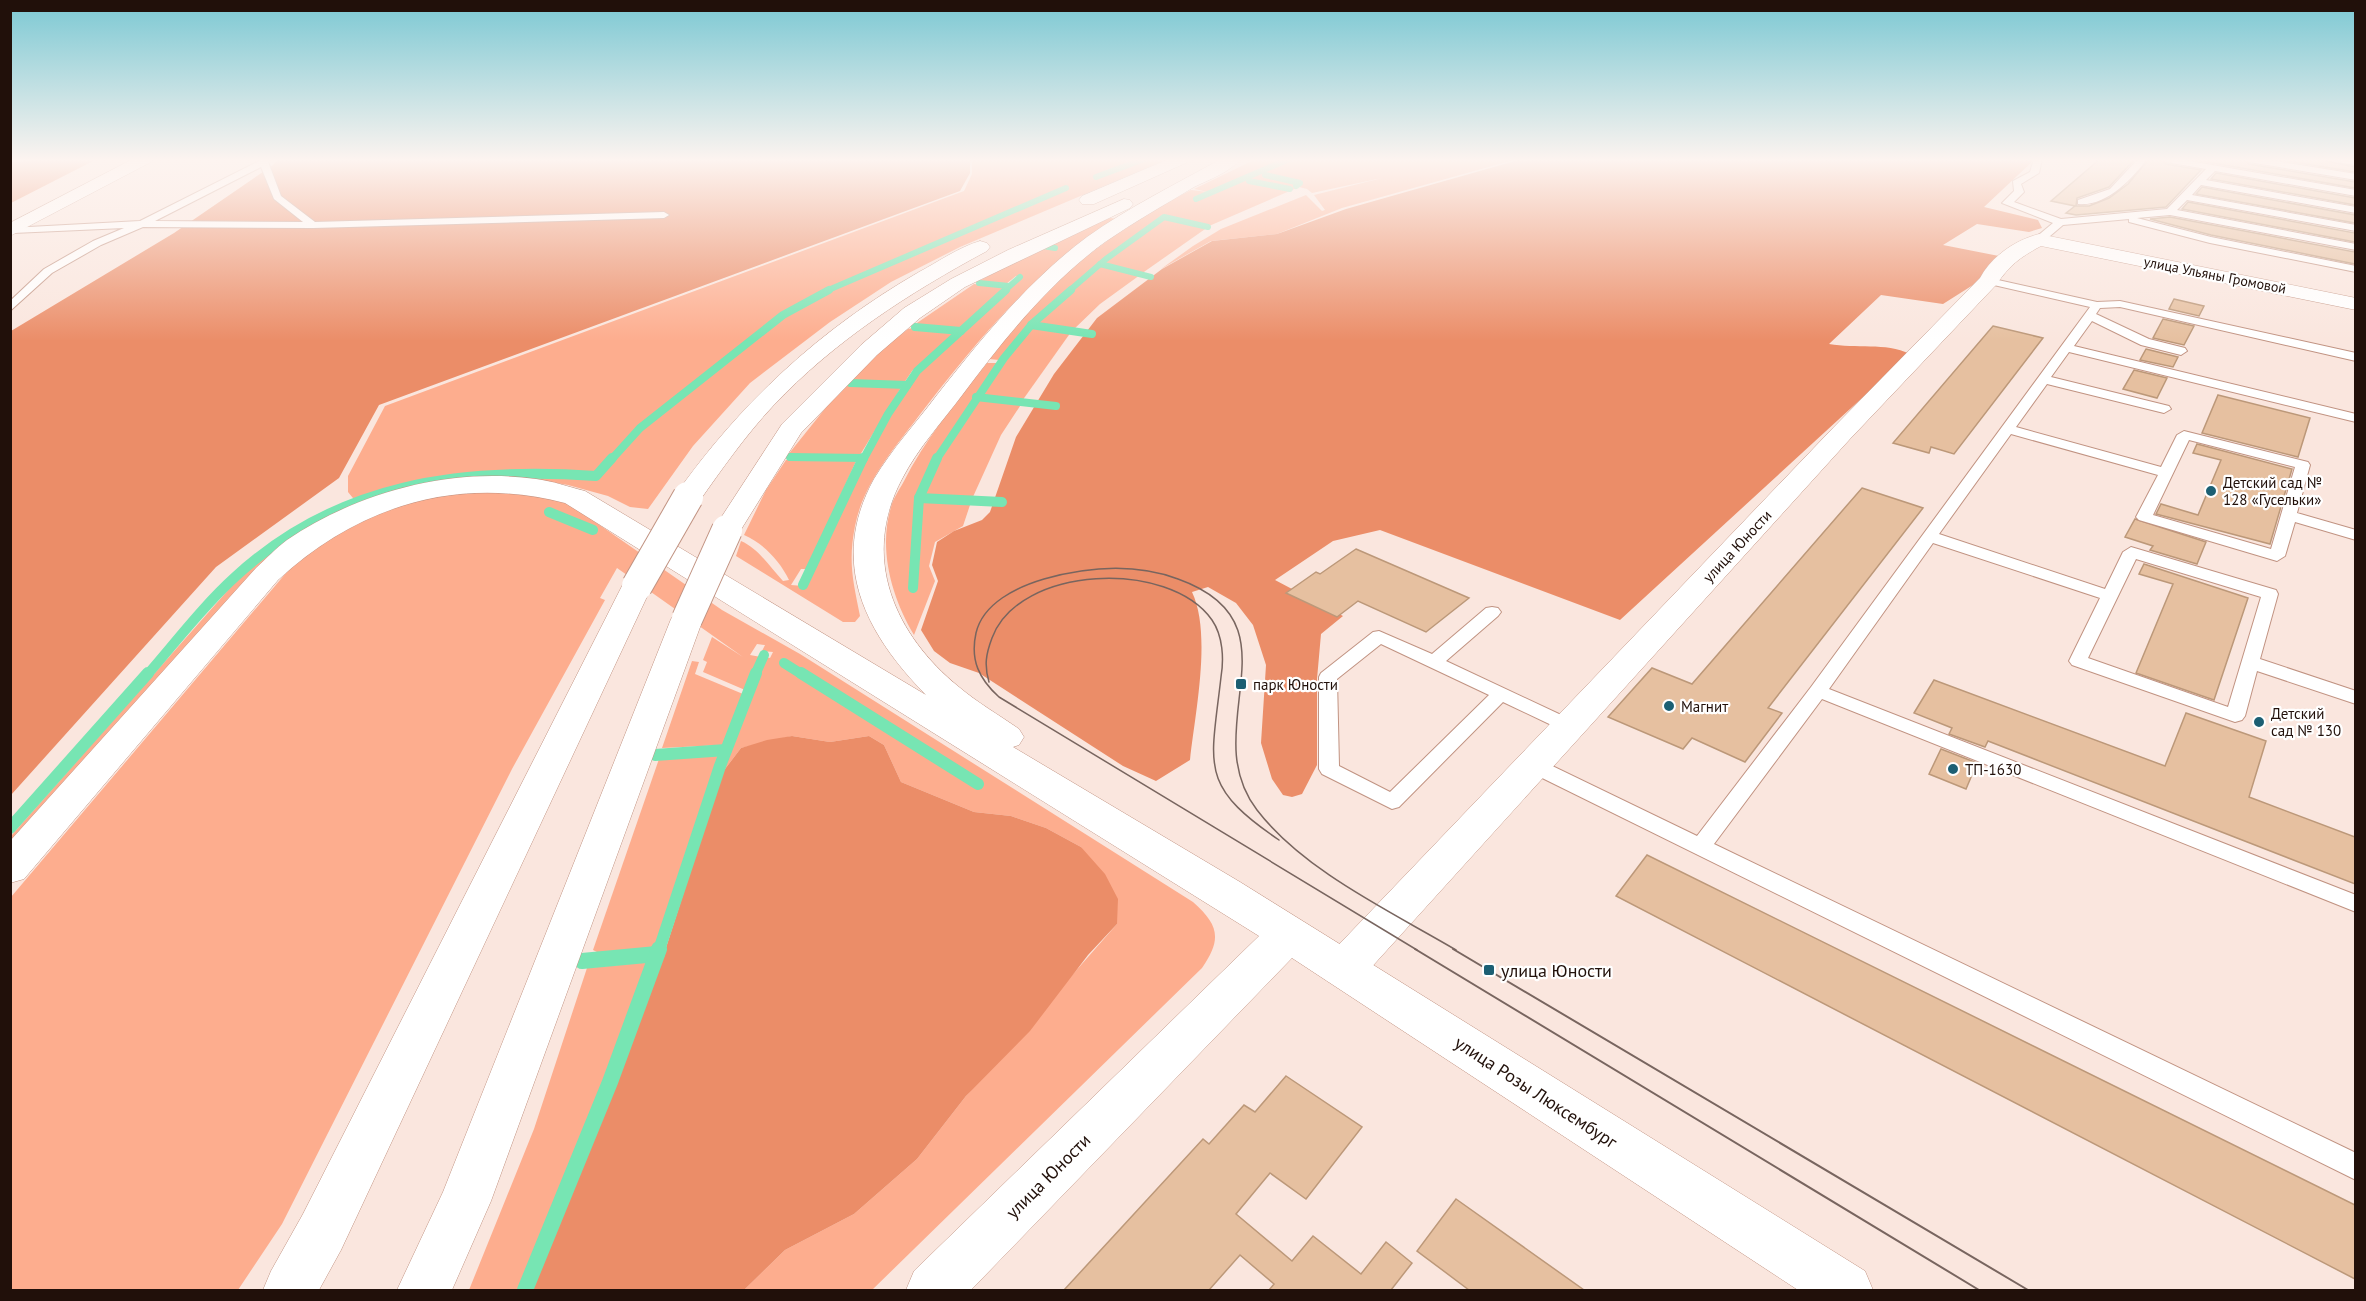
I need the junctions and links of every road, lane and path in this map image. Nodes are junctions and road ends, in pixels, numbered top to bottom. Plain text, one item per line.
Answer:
1 (31, 220) edge
2 (150, 220) edge
3 (306, 220) edge
4 (499, 220) edge
5 (1088, 220) edge
6 (1129, 220) edge
7 (2054, 220) edge
8 (2095, 220) edge
9 (2129, 220) edge
10 (2211, 220) edge
11 (2308, 220) edge
12 (2060, 222) junction
13 (142, 224) junction
14 (313, 225) junction
15 (2355, 228) edge
16 (12, 230) edge
17 (998, 238) dead end
18 (2039, 240) junction
19 (2355, 247) edge
20 (2355, 269) edge
21 (1989, 281) junction
22 (2355, 304) edge
23 (10, 308) edge
24 (2093, 310) junction
25 (2066, 348) junction
26 (2181, 351) dead end
27 (2355, 357) edge
28 (2043, 379) junction
29 (2164, 409) dead end
30 (2355, 418) edge
31 (2007, 429) junction
32 (2166, 473) junction
33 (2289, 515) junction
34 (2355, 535) edge
35 (1929, 536) junction
36 (2110, 596) junction
37 (1492, 612) dead end
38 (1434, 662) junction
39 (2250, 662) junction
40 (1818, 691) junction
41 (1501, 694) junction
42 (2355, 698) edge
43 (1569, 726) junction
44 (1533, 765) junction
45 (1700, 847) junction
46 (10, 868) edge
47 (1225, 893) junction
48 (2355, 904) edge
49 (1289, 934) junction
50 (1343, 969) junction
51 (2355, 1167) edge
52 (955, 1284) edge
53 (291, 1290) edge
54 (424, 1290) edge
55 (1846, 1290) edge

1 - 16 main road
2 - 13 lane
3 - 14 lane
4 - 14 lane
5 - 54 main road, bridge
6 - 47 main road
7 - 12 lane
8 - 12 lane
9 - 20 lane
10 - 19 lane
11 - 15 lane
12 - 18 lane
13 - 14 lane
13 - 16 lane
13 - 23 lane
17 - 53 main road, bridge
18 - 21 main road, улица Юности
18 - 22 main road, улица Ульяны Громовой
21 - 24 lane
21 - 43 main road, улица Юности
24 - 25 lane
24 - 26 lane
24 - 27 lane
25 - 28 lane
25 - 30 lane
28 - 29 lane
28 - 31 lane
31 - 32 lane
31 - 35 lane
32 - 33 lane
32 - 33 lane
33 - 34 lane
35 - 36 lane
35 - 40 lane
36 - 39 lane
36 - 39 lane
37 - 38 lane
38 - 41 lane
38 - 41 lane
39 - 42 lane
40 - 45 lane
40 - 48 lane
41 - 43 lane
43 - 44 main road, улица Юности
44 - 45 lane
44 - 50 main road, улица Юности
45 - 51 lane
46 - 47 main road
47 - 49 main road, улица Розы Люксембург
49 - 50 main road, улица Розы Люксембург
49 - 52 main road, улица Юности
50 - 55 main road, улица Розы Люксембург

